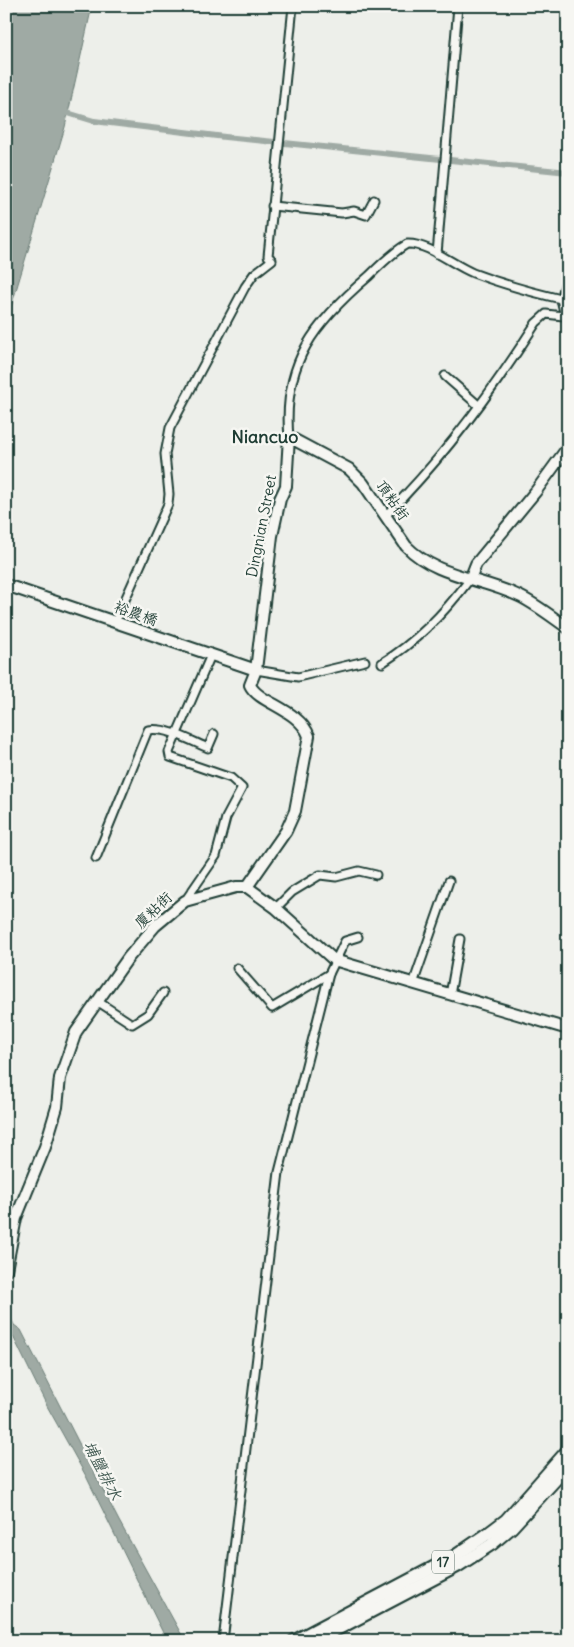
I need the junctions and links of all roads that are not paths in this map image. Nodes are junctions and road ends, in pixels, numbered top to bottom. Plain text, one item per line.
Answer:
1 (293, 6) edge
2 (458, 6) edge
3 (374, 200) dead end
4 (272, 206) junction
5 (437, 254) junction
6 (568, 274) edge
7 (561, 299) junction
8 (445, 376) dead end
9 (478, 405) junction
10 (289, 437) junction
11 (568, 447) edge
12 (387, 514) junction
13 (470, 579) junction
14 (6, 585) edge
15 (115, 622) junction
16 (568, 628) edge
17 (211, 655) junction
18 (365, 661) dead end
19 (382, 663) dead end
20 (256, 670) junction
21 (214, 734) dead end
22 (176, 735) junction
23 (96, 858) dead end
24 (376, 874) dead end
25 (449, 881) dead end
26 (247, 887) junction
27 (185, 900) junction
28 (276, 908) junction
29 (358, 937) dead end
30 (460, 939) dead end
31 (334, 960) junction
32 (237, 968) dead end
33 (329, 974) junction
34 (413, 984) junction
35 (163, 993) dead end
36 (450, 995) junction
37 (97, 1001) junction
38 (568, 1029) edge
39 (6, 1270) edge
40 (568, 1450) edge
41 (568, 1466) edge
42 (223, 1641) edge
43 (294, 1641) edge
44 (316, 1641) edge

1 - 4 street
2 - 5 street
3 - 4 street
4 - 15 street
5 - 7 street, Dingnian Street
5 - 10 street, Dingnian Street
6 - 7 street
7 - 9 street
8 - 9 street
9 - 12 street
10 - 12 street, 頂粘街
10 - 20 street, Dingnian Street
11 - 13 street
12 - 13 street, 頂粘街
13 - 16 street, 頂粘街
13 - 19 street
14 - 15 street, 裕農橋
15 - 17 street, 裕農橋
17 - 20 street, 裕農橋
17 - 22 street
18 - 20 street
20 - 26 street, Dingnian Street
21 - 22 street
22 - 23 street
22 - 27 street
24 - 28 street
25 - 34 street
26 - 27 street, 廈粘街
26 - 28 street
27 - 37 street, 廈粘街
28 - 31 street
29 - 31 street
30 - 36 street
31 - 33 street
31 - 34 street
32 - 33 street
33 - 42 street
34 - 36 street
35 - 37 street
36 - 38 street
37 - 39 street, 廈粘街
40 - 43 main road, 17
41 - 44 main road, 17

